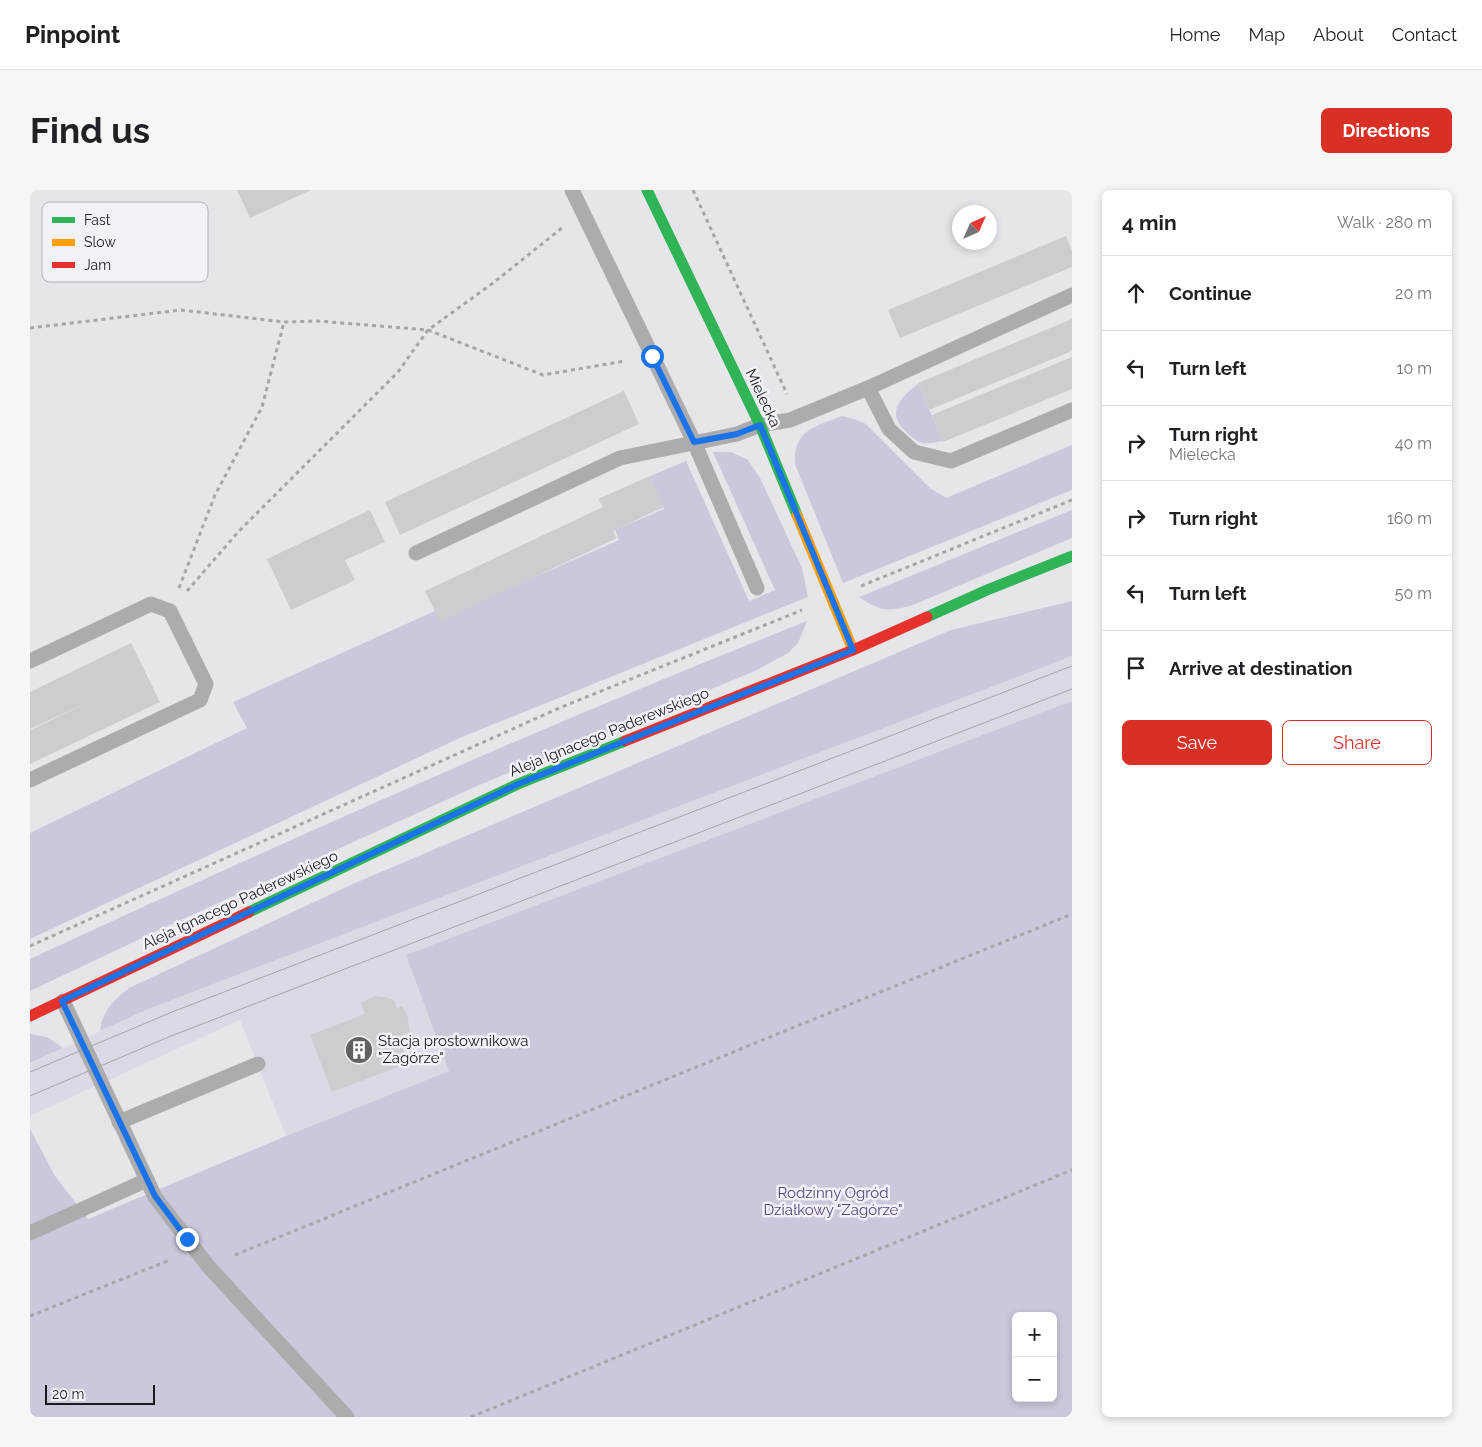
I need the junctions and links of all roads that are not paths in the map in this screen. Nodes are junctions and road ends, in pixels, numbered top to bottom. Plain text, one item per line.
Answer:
1 (572, 190) edge
2 (647, 190) edge
3 (1072, 295) edge
4 (868, 388) junction
5 (1072, 410) edge
6 (760, 425) junction
7 (694, 442) junction
8 (416, 553) dead end
9 (1072, 556) edge
10 (757, 588) dead end
11 (853, 650) junction
12 (30, 661) edge
13 (30, 780) edge
14 (62, 1001) junction
15 (30, 1016) edge
16 (258, 1064) dead end
17 (119, 1122) junction
18 (147, 1180) junction
19 (30, 1232) edge
20 (347, 1417) edge

1 - 7 lane
2 - 6 street, Mielecka
3 - 4 lane
4 - 5 lane
4 - 6 lane
6 - 7 lane
6 - 11 street, Mielecka
7 - 8 lane
7 - 10 lane
9 - 11 street, Aleja Ignacego Paderewskiego
11 - 14 street, Aleja Ignacego Paderewskiego
12 - 13 lane
14 - 15 street, Aleja Ignacego Paderewskiego
14 - 17 lane
16 - 17 lane
17 - 18 lane
18 - 19 lane
18 - 20 lane

